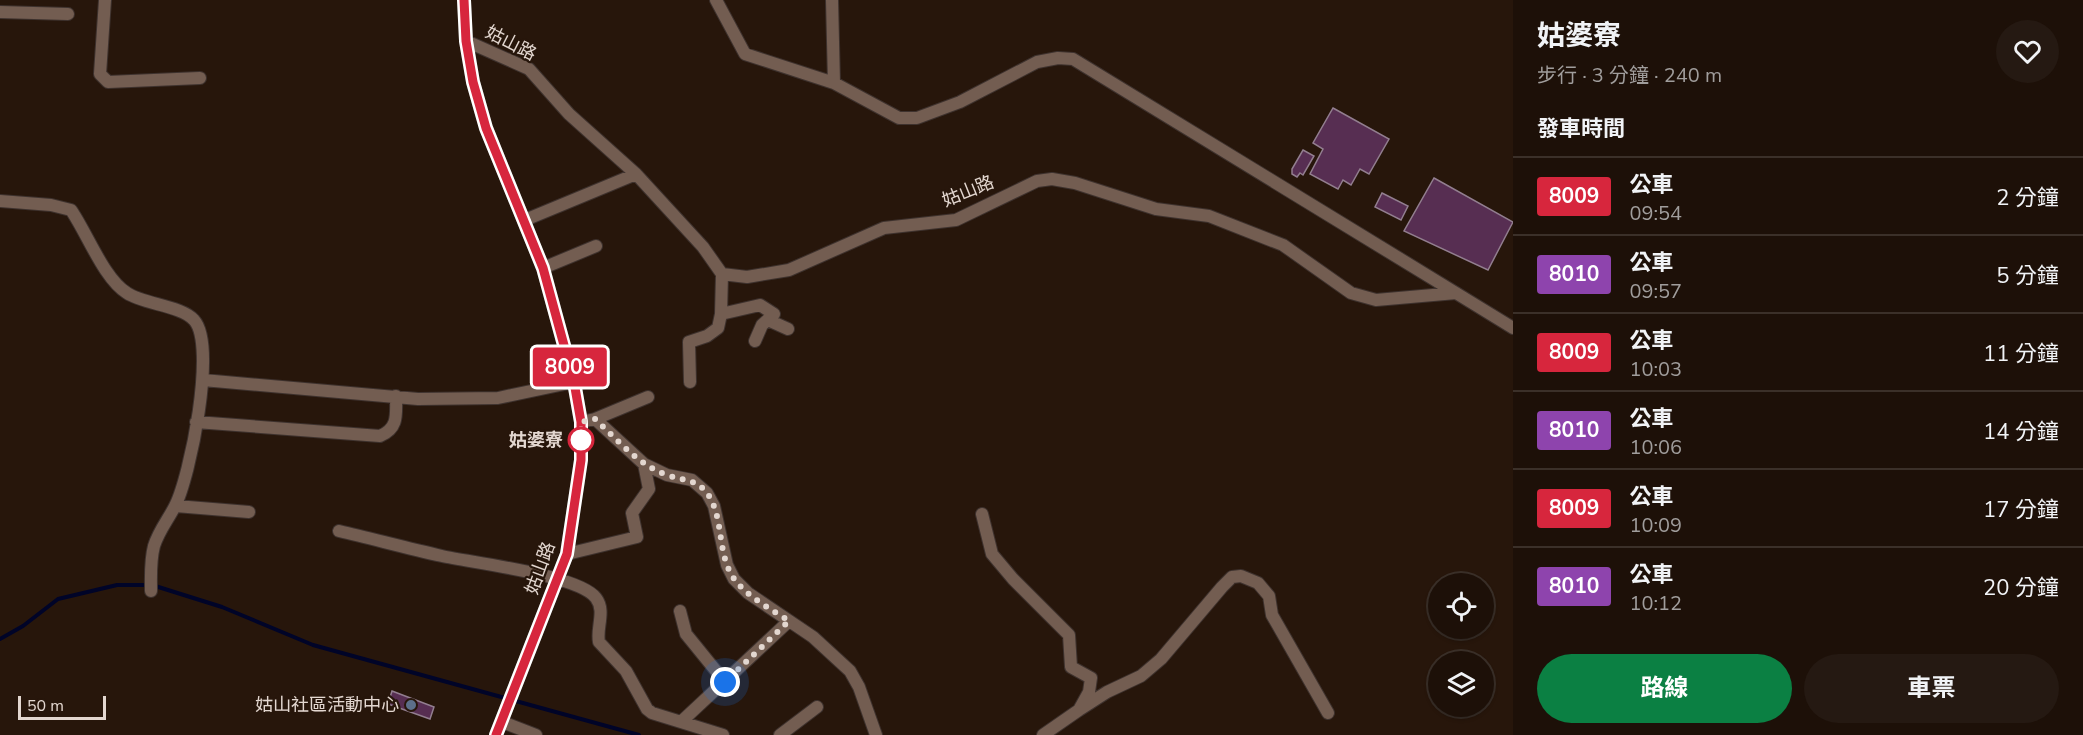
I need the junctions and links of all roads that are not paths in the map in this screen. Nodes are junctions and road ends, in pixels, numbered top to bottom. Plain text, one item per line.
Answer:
1 (105, 0) edge
2 (464, 0) edge
3 (716, 0) edge
4 (832, 0) edge
5 (0, 12) edge
6 (68, 14) dead end
7 (466, 41) junction
8 (200, 78) dead end
9 (834, 84) junction
10 (636, 174) junction
11 (0, 201) edge
12 (525, 220) junction
13 (596, 246) dead end
14 (543, 268) junction
15 (722, 274) junction
16 (1456, 293) junction
17 (721, 314) junction
18 (768, 320) junction
19 (1513, 328) edge
20 (788, 329) dead end
21 (754, 342) dead end
22 (203, 380) junction
23 (574, 382) junction
24 (690, 382) dead end
25 (396, 396) junction
26 (648, 397) dead end
27 (595, 419) junction
28 (196, 422) junction
29 (581, 422) junction
30 (644, 464) junction
31 (176, 506) junction
32 (249, 512) dead end
33 (981, 514) dead end
34 (339, 531) dead end
35 (567, 554) junction
36 (556, 578) junction
37 (152, 591) dead end
38 (680, 611) dead end
39 (789, 621) junction
40 (725, 682) junction
41 (817, 707) dead end
42 (1079, 710) junction
43 (1328, 713) dead end
44 (682, 721) junction
45 (502, 722) junction
46 (496, 735) edge
47 (536, 735) edge
48 (723, 735) edge
49 (780, 735) edge
50 (876, 735) edge
51 (1043, 735) edge

1 - 8 street
2 - 7 street, 姑山路
3 - 9 street
4 - 9 street
5 - 6 street
7 - 10 street, 姑山路
7 - 12 street, 姑山路
9 - 16 street
10 - 12 street
10 - 15 street, 姑山路
11 - 22 street
12 - 14 street, 姑山路
13 - 14 street
14 - 23 street, 姑山路
15 - 16 street, 姑山路
15 - 17 street
16 - 19 street
17 - 18 street
17 - 24 street
18 - 20 street
18 - 21 street
22 - 25 street
22 - 28 street
23 - 25 street
23 - 29 street, 姑山路
25 - 28 street
26 - 27 street
27 - 29 street
27 - 30 street
28 - 31 street
29 - 35 street, 姑山路
30 - 35 street
30 - 39 street
31 - 32 street
31 - 37 street
33 - 42 street
34 - 36 street
35 - 36 street, 姑山路
36 - 44 street
36 - 45 street, 姑山路
38 - 40 street
39 - 40 street
39 - 50 street
40 - 44 street
41 - 49 street
42 - 43 street
42 - 51 street
44 - 48 street
45 - 46 street
45 - 47 street

